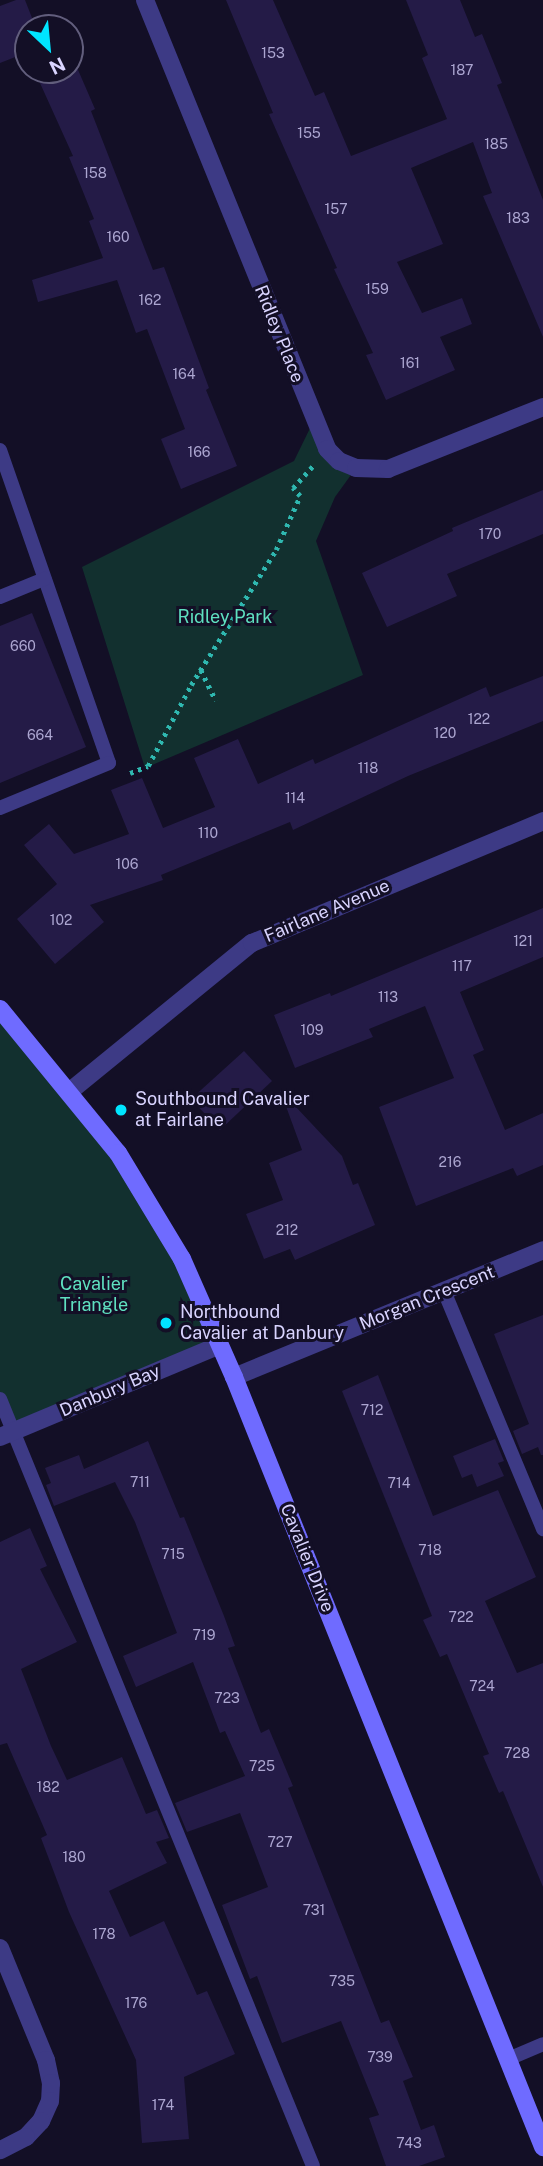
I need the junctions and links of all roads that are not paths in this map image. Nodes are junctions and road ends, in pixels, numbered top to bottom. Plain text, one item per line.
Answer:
1 (145, 0) edge
2 (543, 407) edge
3 (0, 450) edge
4 (44, 579) junction
5 (0, 597) edge
6 (0, 808) edge
7 (543, 821) edge
8 (0, 1009) edge
9 (69, 1092) junction
10 (543, 1250) edge
11 (444, 1291) junction
12 (220, 1345) junction
13 (234, 1377) junction
14 (0, 1399) edge
15 (7, 1434) edge
16 (543, 1529) edge
17 (0, 1948) edge
18 (543, 2044) edge
19 (508, 2059) junction
20 (543, 2147) edge
21 (0, 2150) edge
22 (313, 2166) edge

1 - 2 street, Ridley Place
3 - 4 lane
4 - 5 lane
4 - 6 lane
7 - 9 street, Fairlane Avenue
8 - 9 street, Cavalier Drive
9 - 12 street, Cavalier Drive
10 - 11 street, Morgan Crescent
11 - 13 street, Morgan Crescent
11 - 16 lane
12 - 13 street, Cavalier Drive
12 - 15 street, Danbury Bay
13 - 19 street, Cavalier Drive
14 - 15 lane
15 - 22 lane
17 - 21 street
18 - 19 lane
19 - 20 street, Cavalier Drive

